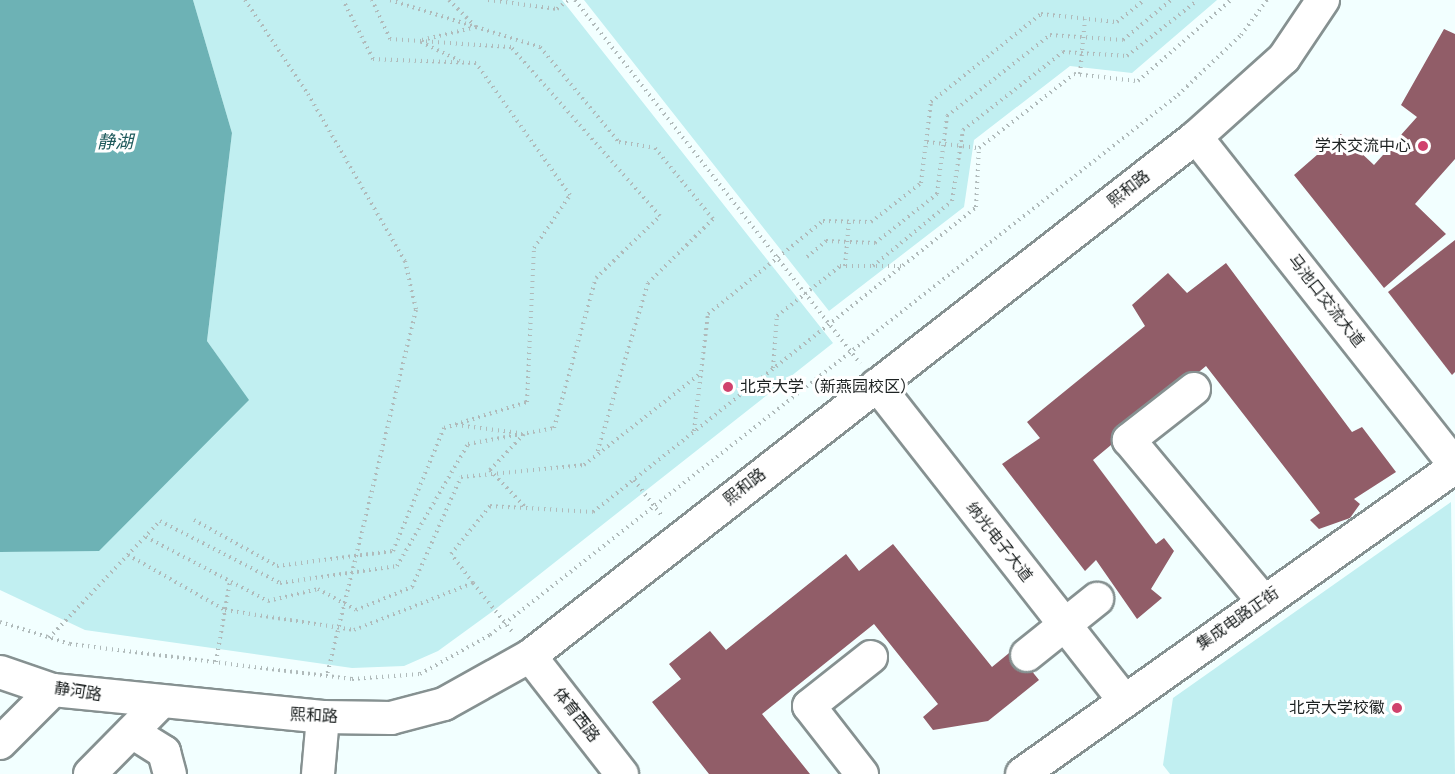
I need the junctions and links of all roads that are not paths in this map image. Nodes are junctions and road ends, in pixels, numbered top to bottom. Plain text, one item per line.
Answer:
1 (1323, 0) edge
2 (1196, 137) junction
3 (877, 385) junction
4 (1194, 389) dead end
5 (1455, 466) edge
6 (1096, 599) dead end
7 (1264, 602) junction
8 (1064, 625) junction
9 (1027, 654) dead end
10 (530, 656) junction
11 (872, 657) dead end
12 (0, 672) edge
13 (53, 690) junction
14 (1122, 698) junction
15 (159, 704) junction
16 (323, 717) junction
17 (132, 732) junction
18 (0, 743) edge
19 (90, 774) edge
20 (171, 774) edge
21 (318, 774) edge
22 (622, 774) edge
23 (862, 774) edge
24 (1022, 774) edge

1 - 2 street, 熙和路
2 - 3 street, 熙和路
2 - 5 street, 马池口交流大道
3 - 8 street, 纳光电子大道
3 - 10 street, 熙和路
4 - 7 street
5 - 7 street, 集成电路正街
6 - 8 street
7 - 14 street, 集成电路正街
8 - 9 street
8 - 14 street, 纳光电子大道
10 - 16 street, 熙和路
10 - 22 street, 体育西路
11 - 23 street
12 - 13 street, 静河路
13 - 15 street, 静河路
13 - 18 street
14 - 24 street, 集成电路正街
15 - 16 street, 熙和路
15 - 17 street
16 - 21 street
17 - 19 street
17 - 20 street

